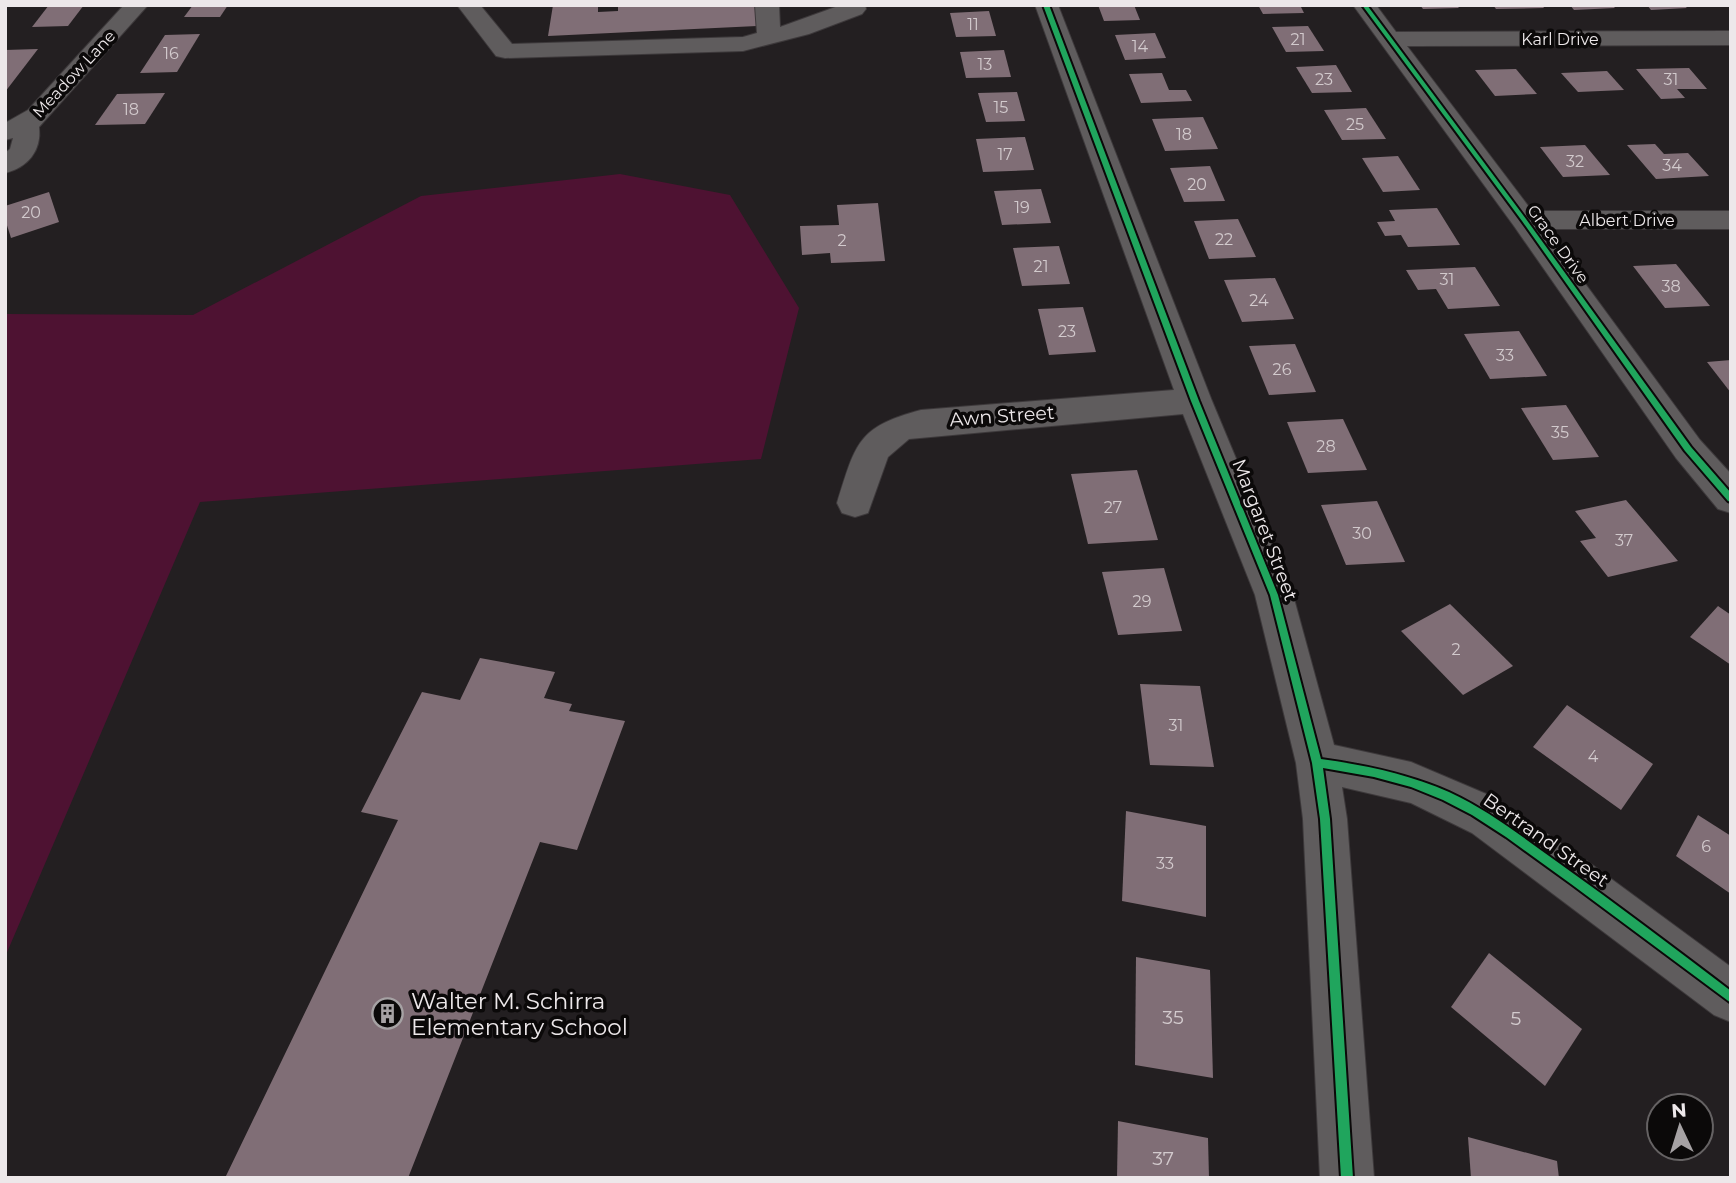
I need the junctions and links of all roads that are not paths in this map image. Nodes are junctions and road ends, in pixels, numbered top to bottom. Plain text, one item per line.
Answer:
1 (137, 5) edge
2 (468, 5) edge
3 (768, 5) edge
4 (853, 5) edge
5 (1046, 5) edge
6 (1364, 5) edge
7 (769, 37) junction
8 (1731, 38) edge
9 (1390, 39) junction
10 (15, 129) edge
11 (5, 165) edge
12 (1524, 220) junction
13 (1731, 220) edge
14 (1195, 401) junction
15 (1731, 499) edge
16 (855, 503) dead end
17 (1317, 763) junction
18 (1731, 998) edge
19 (1347, 1178) edge

1 - 10 street, Meadow Lane
2 - 7 street
3 - 7 street
4 - 7 street
5 - 14 street, Margaret Street
6 - 9 street, Grace Drive
8 - 9 street, Karl Drive
9 - 12 street, Grace Drive
10 - 11 street
12 - 13 street, Albert Drive
12 - 15 street, Grace Drive
14 - 16 street, Awn Street
14 - 17 street, Margaret Street
17 - 18 street, Bertrand Street
17 - 19 street, Margaret Street

